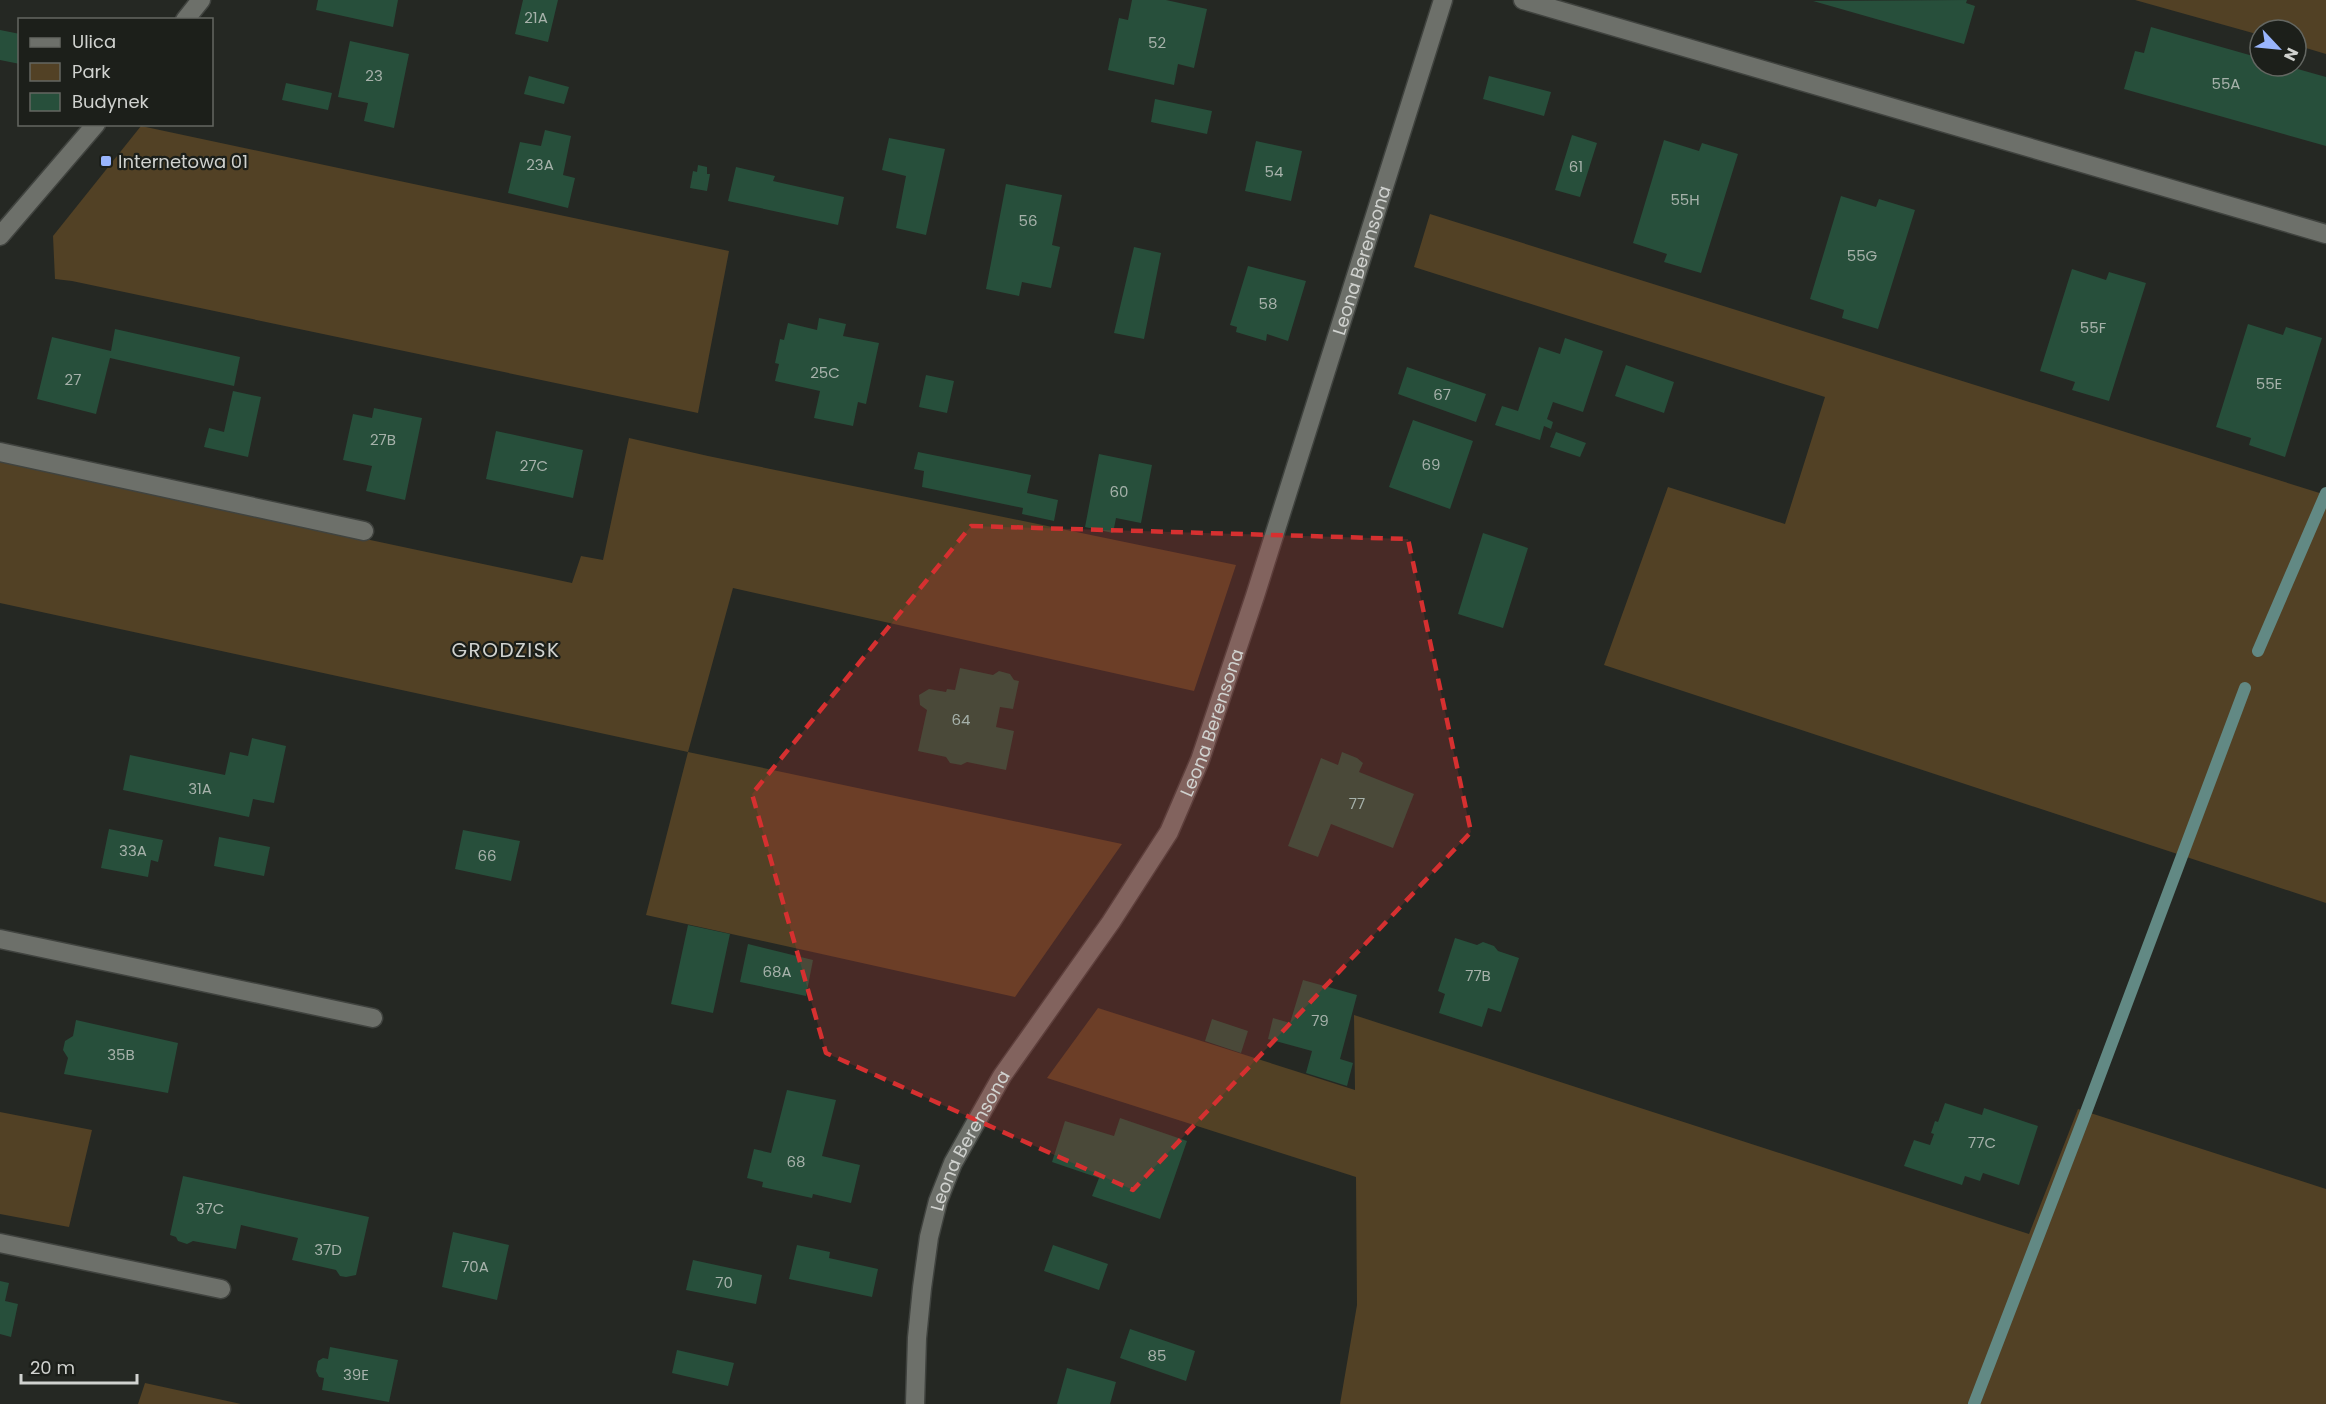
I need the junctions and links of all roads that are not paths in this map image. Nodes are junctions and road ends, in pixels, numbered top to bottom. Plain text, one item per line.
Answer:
1 (201, 0) edge
2 (1443, 0) edge
3 (1524, 0) edge
4 (187, 18) edge
5 (94, 126) edge
6 (2326, 234) edge
7 (0, 236) edge
8 (0, 452) edge
9 (364, 531) dead end
10 (0, 939) edge
11 (373, 1018) dead end
12 (0, 1243) edge
13 (220, 1290) dead end
14 (915, 1404) edge

1 - 4 street
2 - 14 street, Leona Berensona
3 - 6 street
5 - 7 street
8 - 9 street
10 - 11 street
12 - 13 street

